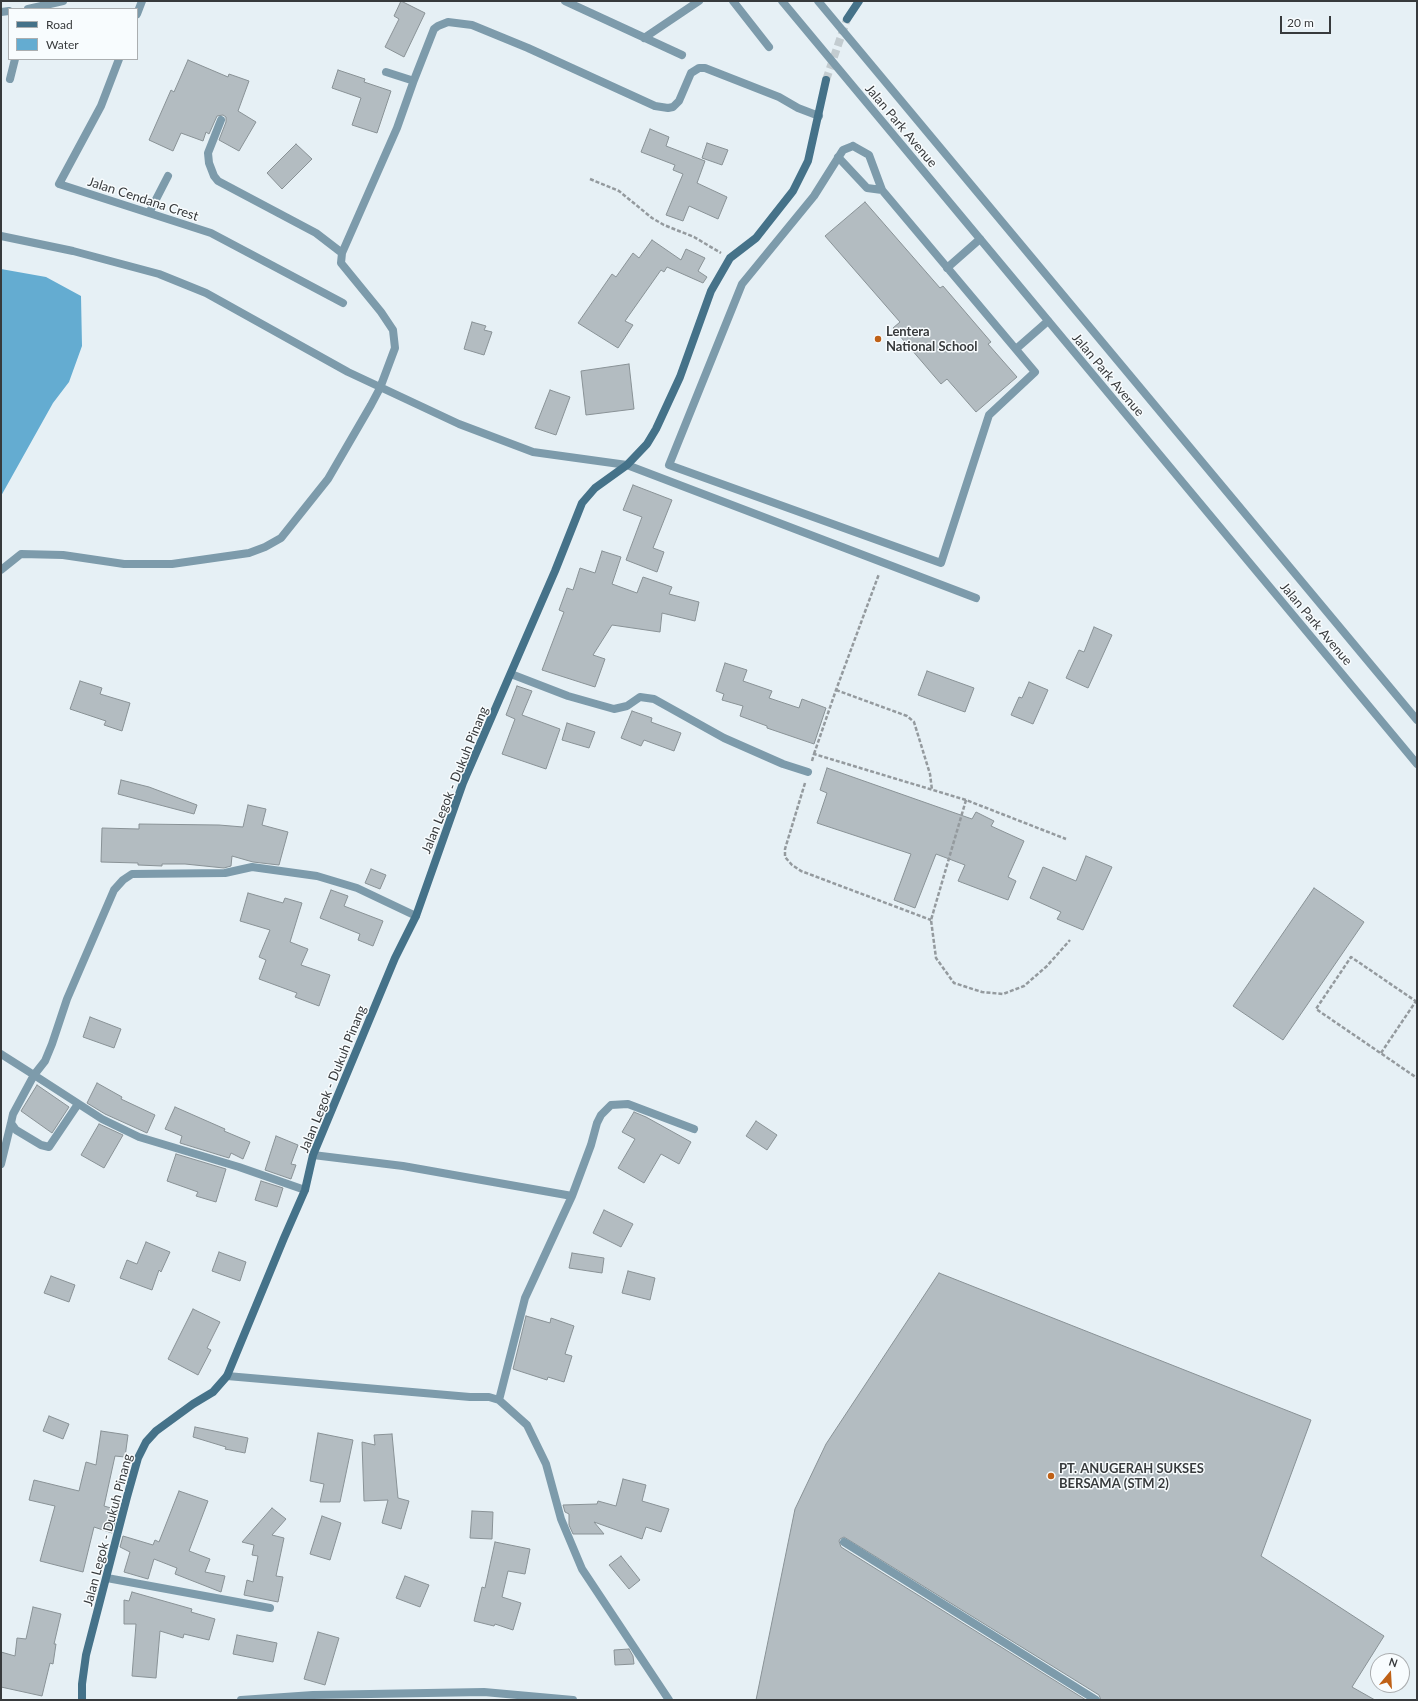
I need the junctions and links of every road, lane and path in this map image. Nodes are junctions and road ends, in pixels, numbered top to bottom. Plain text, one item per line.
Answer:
1 (63, 1) edge
2 (142, 1) edge
3 (565, 1) edge
4 (699, 1) edge
5 (733, 1) edge
6 (782, 1) edge
7 (818, 1) edge
8 (859, 1) edge
9 (32, 8) edge
10 (138, 11) edge
11 (847, 19) tunnel mouth
12 (644, 38) junction
13 (769, 47) dead end
14 (682, 56) dead end
15 (15, 60) edge
16 (119, 60) edge
17 (386, 72) dead end
18 (10, 79) dead end
19 (414, 80) junction
20 (826, 80) tunnel mouth
21 (819, 116) junction
22 (221, 120) dead end
23 (838, 157) junction
24 (168, 176) dead end
25 (590, 178) dead end
26 (882, 190) junction
27 (149, 213) junction
28 (1, 236) edge
29 (980, 239) junction
30 (342, 252) junction
31 (730, 258) junction
32 (947, 268) junction
33 (343, 303) dead end
34 (1048, 321) junction
35 (1016, 349) junction
36 (380, 388) junction
37 (627, 465) junction
38 (883, 563) junction
39 (1, 570) edge
40 (976, 598) dead end
41 (511, 674) junction
42 (836, 690) junction
43 (1417, 720) edge
44 (814, 754) junction
45 (1417, 764) edge
46 (808, 772) junction
47 (932, 790) junction
48 (966, 800) junction
49 (1066, 839) dead end
50 (416, 916) junction
51 (931, 920) junction
52 (1070, 940) dead end
53 (1416, 1002) edge
54 (1381, 1053) junction
55 (1, 1054) edge
56 (34, 1075) junction
57 (1417, 1078) edge
58 (78, 1104) junction
59 (11, 1123) junction
60 (694, 1129) dead end
61 (314, 1155) junction
62 (1, 1164) edge
63 (305, 1190) junction
64 (572, 1196) junction
65 (227, 1376) junction
66 (499, 1400) junction
67 (844, 1542) dead end
68 (107, 1578) junction
69 (270, 1608) dead end
70 (82, 1700) edge
71 (241, 1700) edge
72 (573, 1700) edge
73 (669, 1700) edge
74 (1096, 1700) edge

1 - 9 street
2 - 10 street
3 - 12 street
4 - 12 street
5 - 13 street
6 - 29 street, Jalan Park Avenue
7 - 43 street, Jalan Park Avenue
8 - 11 street
12 - 14 street
15 - 18 street
16 - 27 street, Jalan Cendana Crest
17 - 19 street
19 - 21 street
19 - 30 street
20 - 21 street
21 - 31 street
22 - 30 street
23 - 26 street
23 - 26 street
23 - 35 street
24 - 27 street
25 - 31 path
26 - 32 street
27 - 33 street, Jalan Cendana Crest
28 - 36 street
29 - 32 street
29 - 34 street, Jalan Park Avenue
30 - 36 street
31 - 37 street, Jalan Legok - Dukuh Pinang
32 - 35 street
34 - 35 street
34 - 45 street, Jalan Park Avenue
36 - 37 street
36 - 39 street
37 - 38 street
37 - 41 street, Jalan Legok - Dukuh Pinang
38 - 40 street
38 - 42 path
41 - 46 street
41 - 50 street, Jalan Legok - Dukuh Pinang
42 - 44 path
42 - 47 path
44 - 46 path
44 - 47 path
46 - 51 path
47 - 48 path
48 - 49 path
48 - 51 path
50 - 56 street
50 - 61 street, Jalan Legok - Dukuh Pinang
51 - 52 path
53 - 54 path
53 - 54 path
54 - 57 path
55 - 56 street
56 - 58 street
56 - 59 street
58 - 59 street
58 - 63 street
59 - 62 street
60 - 64 street
61 - 63 street, Jalan Legok - Dukuh Pinang
61 - 64 street
63 - 65 street, Jalan Legok - Dukuh Pinang
64 - 66 street
65 - 66 street
65 - 68 street, Jalan Legok - Dukuh Pinang
66 - 73 street
67 - 74 street
68 - 69 street
68 - 70 street, Jalan Legok - Dukuh Pinang
71 - 72 street

